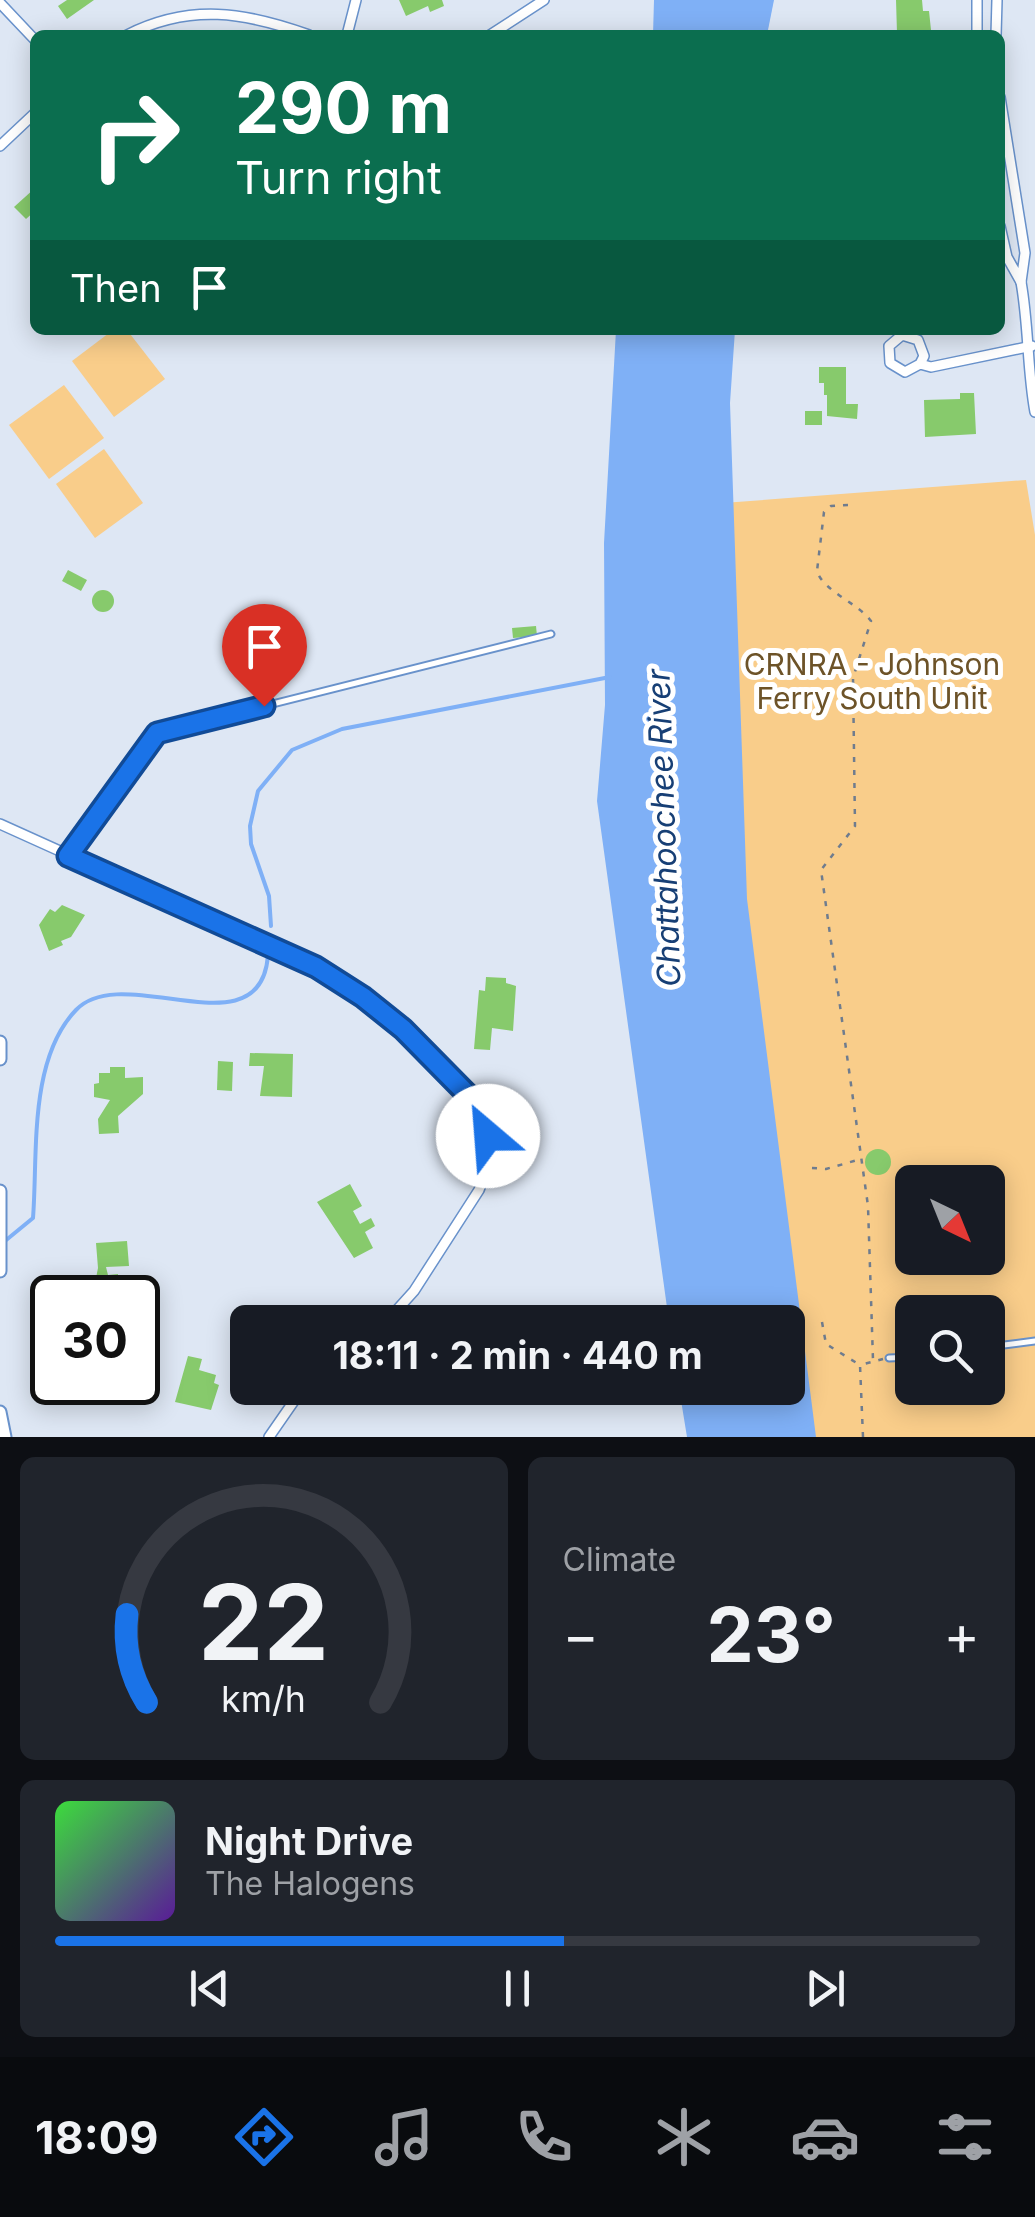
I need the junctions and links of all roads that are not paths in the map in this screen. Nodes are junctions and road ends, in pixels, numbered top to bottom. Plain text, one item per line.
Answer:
1 (356, 0) edge
2 (544, 0) edge
3 (977, 0) edge
4 (997, 0) edge
5 (0, 3) edge
6 (137, 30) edge
7 (295, 30) edge
8 (348, 30) edge
9 (498, 30) edge
10 (978, 30) edge
11 (996, 30) edge
12 (30, 35) edge
13 (30, 118) edge
14 (1005, 123) edge
15 (0, 146) edge
16 (1005, 249) edge
17 (1030, 252) edge
18 (1021, 282) junction
19 (1029, 296) edge
20 (1033, 348) edge
21 (920, 364) junction
22 (1035, 412) edge
23 (551, 634) dead end
24 (0, 824) edge
25 (68, 856) junction
26 (0, 1042) edge
27 (0, 1060) edge
28 (0, 1191) edge
29 (2, 1232) edge
30 (1, 1256) edge
31 (0, 1271) edge
32 (401, 1305) edge
33 (1035, 1341) edge
34 (1005, 1345) edge
35 (889, 1358) road end
36 (895, 1358) edge
37 (291, 1405) edge
38 (0, 1412) edge
39 (5, 1437) edge
40 (269, 1437) edge

1 - 8 street
2 - 9 street
3 - 10 street
4 - 11 street
5 - 12 street
6 - 7 street
13 - 15 street
14 - 17 street
16 - 18 street
17 - 18 street
18 - 19 street
19 - 20 street
20 - 21 street
20 - 22 street
21 - 21 street
23 - 25 lane
24 - 25 street
25 - 32 street
26 - 27 street
28 - 29 street
29 - 30 street
30 - 31 street
33 - 34 lane
35 - 36 lane
37 - 40 street
38 - 39 street

